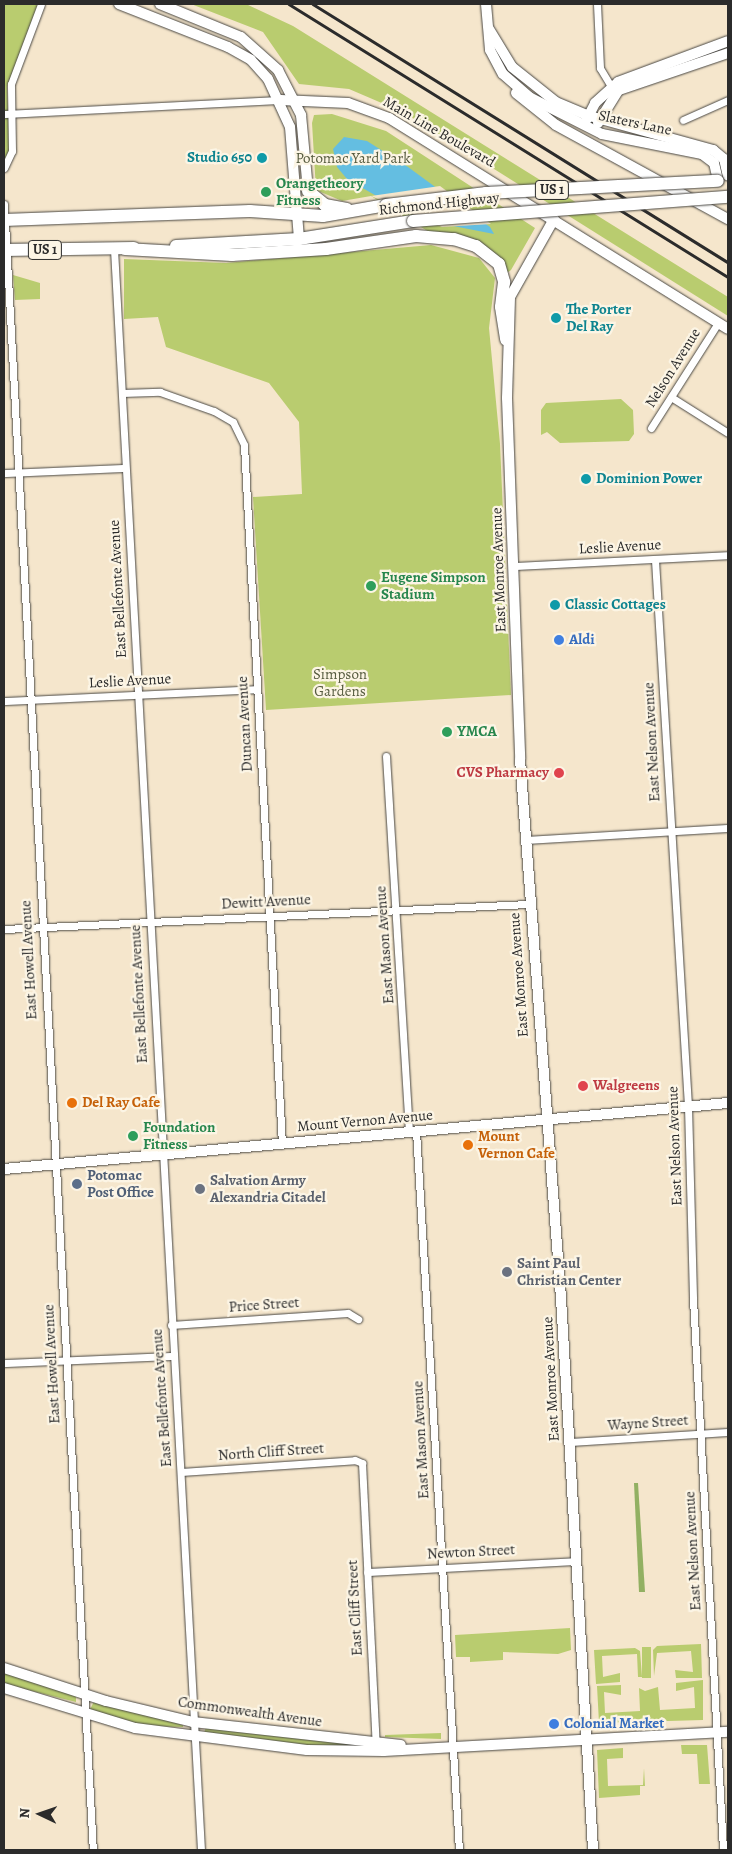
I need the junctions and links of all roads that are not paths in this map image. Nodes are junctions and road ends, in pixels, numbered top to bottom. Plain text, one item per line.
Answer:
1 (41, 4) edge
2 (119, 4) edge
3 (160, 4) edge
4 (486, 4) edge
5 (597, 4) edge
6 (489, 28) junction
7 (728, 41) edge
8 (728, 53) edge
9 (503, 74) junction
10 (613, 90) junction
11 (280, 100) junction
12 (295, 100) junction
13 (728, 100) edge
14 (7, 114) edge
15 (586, 115) junction
16 (603, 119) junction
17 (684, 120) dead end
18 (590, 129) junction
19 (4, 168) edge
20 (725, 179) edge
21 (308, 191) joint
22 (728, 198) edge
23 (4, 204) edge
24 (357, 210) junction
25 (297, 213) junction
26 (554, 219) junction
27 (728, 219) edge
28 (4, 220) edge
29 (299, 239) junction
30 (120, 249) junction
31 (4, 250) edge
32 (718, 323) junction
33 (728, 329) edge
34 (506, 340) junction
35 (122, 393) junction
36 (671, 397) junction
37 (651, 428) dead end
38 (728, 433) edge
39 (126, 468) junction
40 (16, 473) junction
41 (4, 474) edge
42 (728, 555) edge
43 (655, 560) junction
44 (514, 566) junction
45 (256, 689) junction
46 (137, 695) junction
47 (28, 700) junction
48 (4, 701) edge
49 (386, 756) dead end
50 (728, 828) edge
51 (671, 831) junction
52 (526, 840) junction
53 (529, 904) junction
54 (396, 911) junction
55 (270, 915) junction
56 (149, 922) junction
57 (42, 927) junction
58 (4, 929) edge
59 (728, 1103) edge
60 (688, 1106) junction
61 (547, 1119) junction
62 (413, 1131) junction
63 (282, 1144) junction
64 (162, 1154) junction
65 (54, 1165) junction
66 (4, 1169) edge
67 (358, 1319) dead end
68 (171, 1325) junction
69 (173, 1356) junction
70 (66, 1360) junction
71 (4, 1363) edge
72 (728, 1432) edge
73 (700, 1434) junction
74 (570, 1442) junction
75 (362, 1464) joint
76 (181, 1472) junction
77 (576, 1560) junction
78 (442, 1567) junction
79 (367, 1572) junction
80 (4, 1668) edge
81 (4, 1688) edge
82 (84, 1695) junction
83 (85, 1715) junction
84 (194, 1722) junction
85 (717, 1732) junction
86 (728, 1732) edge
87 (195, 1737) junction
88 (588, 1739) junction
89 (376, 1747) junction
90 (454, 1747) junction
91 (93, 1850) edge
92 (201, 1850) edge
93 (459, 1850) edge
94 (592, 1850) edge
95 (724, 1850) edge

1 - 14 street
2 - 11 street
3 - 12 street
4 - 6 street, Slaters Lane
5 - 10 street
6 - 9 street, Slaters Lane
6 - 15 street, Slaters Lane
7 - 10 street
8 - 10 street
9 - 18 street, Slaters Lane
9 - 27 street
10 - 15 street
10 - 16 street
11 - 12 street, Main Line Boulevard
11 - 14 street, Main Line Boulevard
11 - 25 street
12 - 21 street
12 - 26 street, Main Line Boulevard
13 - 17 street
14 - 19 street
15 - 16 street, Slaters Lane
15 - 18 street
16 - 18 street
16 - 20 street, Slaters Lane
18 - 20 street, Slaters Lane
20 - 24 highway, Richmond Highway / US 1, bridge
21 - 24 highway
22 - 29 highway, Richmond Highway / US 1, bridge
23 - 28 street, East Howell Avenue
24 - 25 highway, Richmond Highway / US 1
25 - 28 highway, Richmond Highway / US 1
25 - 29 street
26 - 32 street, Main Line Boulevard
26 - 34 street, East Monroe Avenue
28 - 31 street, East Howell Avenue
29 - 30 highway, Richmond Highway / US 1
30 - 31 highway, Richmond Highway / US 1
30 - 34 highway
30 - 35 street, East Bellefonte Avenue
31 - 40 street, East Howell Avenue
32 - 33 street, Main Line Boulevard
32 - 36 street, Nelson Avenue
34 - 44 street, East Monroe Avenue
35 - 39 street, East Bellefonte Avenue
35 - 45 street, Duncan Avenue
36 - 37 street, Nelson Avenue
36 - 38 street
39 - 40 street
39 - 46 street, East Bellefonte Avenue
40 - 41 street
40 - 47 street, East Howell Avenue
42 - 43 street, Leslie Avenue
43 - 44 street, Leslie Avenue
43 - 51 street, East Nelson Avenue
44 - 52 street, East Monroe Avenue
45 - 46 street, Leslie Avenue
45 - 55 street, Duncan Avenue
46 - 47 street, Leslie Avenue
46 - 56 street, East Bellefonte Avenue
47 - 48 street, Leslie Avenue
47 - 57 street, East Howell Avenue
49 - 54 street, East Mason Avenue
50 - 51 street
51 - 52 street
51 - 60 street, East Nelson Avenue
52 - 53 street, East Monroe Avenue
53 - 54 street, Dewitt Avenue
53 - 61 street, East Monroe Avenue
54 - 55 street, Dewitt Avenue
54 - 62 street, East Mason Avenue
55 - 56 street, Dewitt Avenue
55 - 63 street, Duncan Avenue
56 - 57 street, Dewitt Avenue
56 - 64 street, East Bellefonte Avenue
57 - 58 street, Dewitt Avenue
57 - 65 street, East Howell Avenue
59 - 60 street, Mount Vernon Avenue
60 - 61 street, Mount Vernon Avenue
60 - 73 street, East Nelson Avenue
61 - 62 street, Mount Vernon Avenue
61 - 74 street, East Monroe Avenue
62 - 63 street, Mount Vernon Avenue
62 - 78 street, East Mason Avenue
63 - 64 street, Mount Vernon Avenue
64 - 65 street, Mount Vernon Avenue
64 - 68 street, East Bellefonte Avenue
65 - 66 street, Mount Vernon Avenue
65 - 70 street, East Howell Avenue
67 - 68 street, Price Street
68 - 69 street, East Bellefonte Avenue
69 - 70 street
69 - 76 street, East Bellefonte Avenue
70 - 71 street
70 - 82 street, East Howell Avenue
72 - 73 street, Wayne Street
73 - 74 street, Wayne Street
73 - 85 street, East Nelson Avenue
74 - 77 street, East Monroe Avenue
75 - 76 street, North Cliff Street
75 - 79 street, East Cliff Street
76 - 84 street, East Bellefonte Avenue
77 - 78 street, Newton Street
77 - 88 street, East Monroe Avenue
78 - 79 street, Newton Street
78 - 90 street, East Mason Avenue
79 - 89 street, East Cliff Street
80 - 82 street, Commonwealth Avenue
81 - 83 street, Commonwealth Avenue
82 - 83 street, East Howell Avenue
82 - 84 street, Commonwealth Avenue
83 - 87 street, Commonwealth Avenue
83 - 91 street, East Howell Avenue
84 - 87 street, East Bellefonte Avenue
84 - 89 street, Commonwealth Avenue
85 - 86 street, Commonwealth Avenue
85 - 88 street, Commonwealth Avenue
85 - 95 street, East Nelson Avenue
87 - 89 street, Commonwealth Avenue
87 - 92 street, East Bellefonte Avenue
88 - 90 street, Commonwealth Avenue
88 - 94 street, East Monroe Avenue
89 - 90 street, Commonwealth Avenue
90 - 93 street, East Mason Avenue

